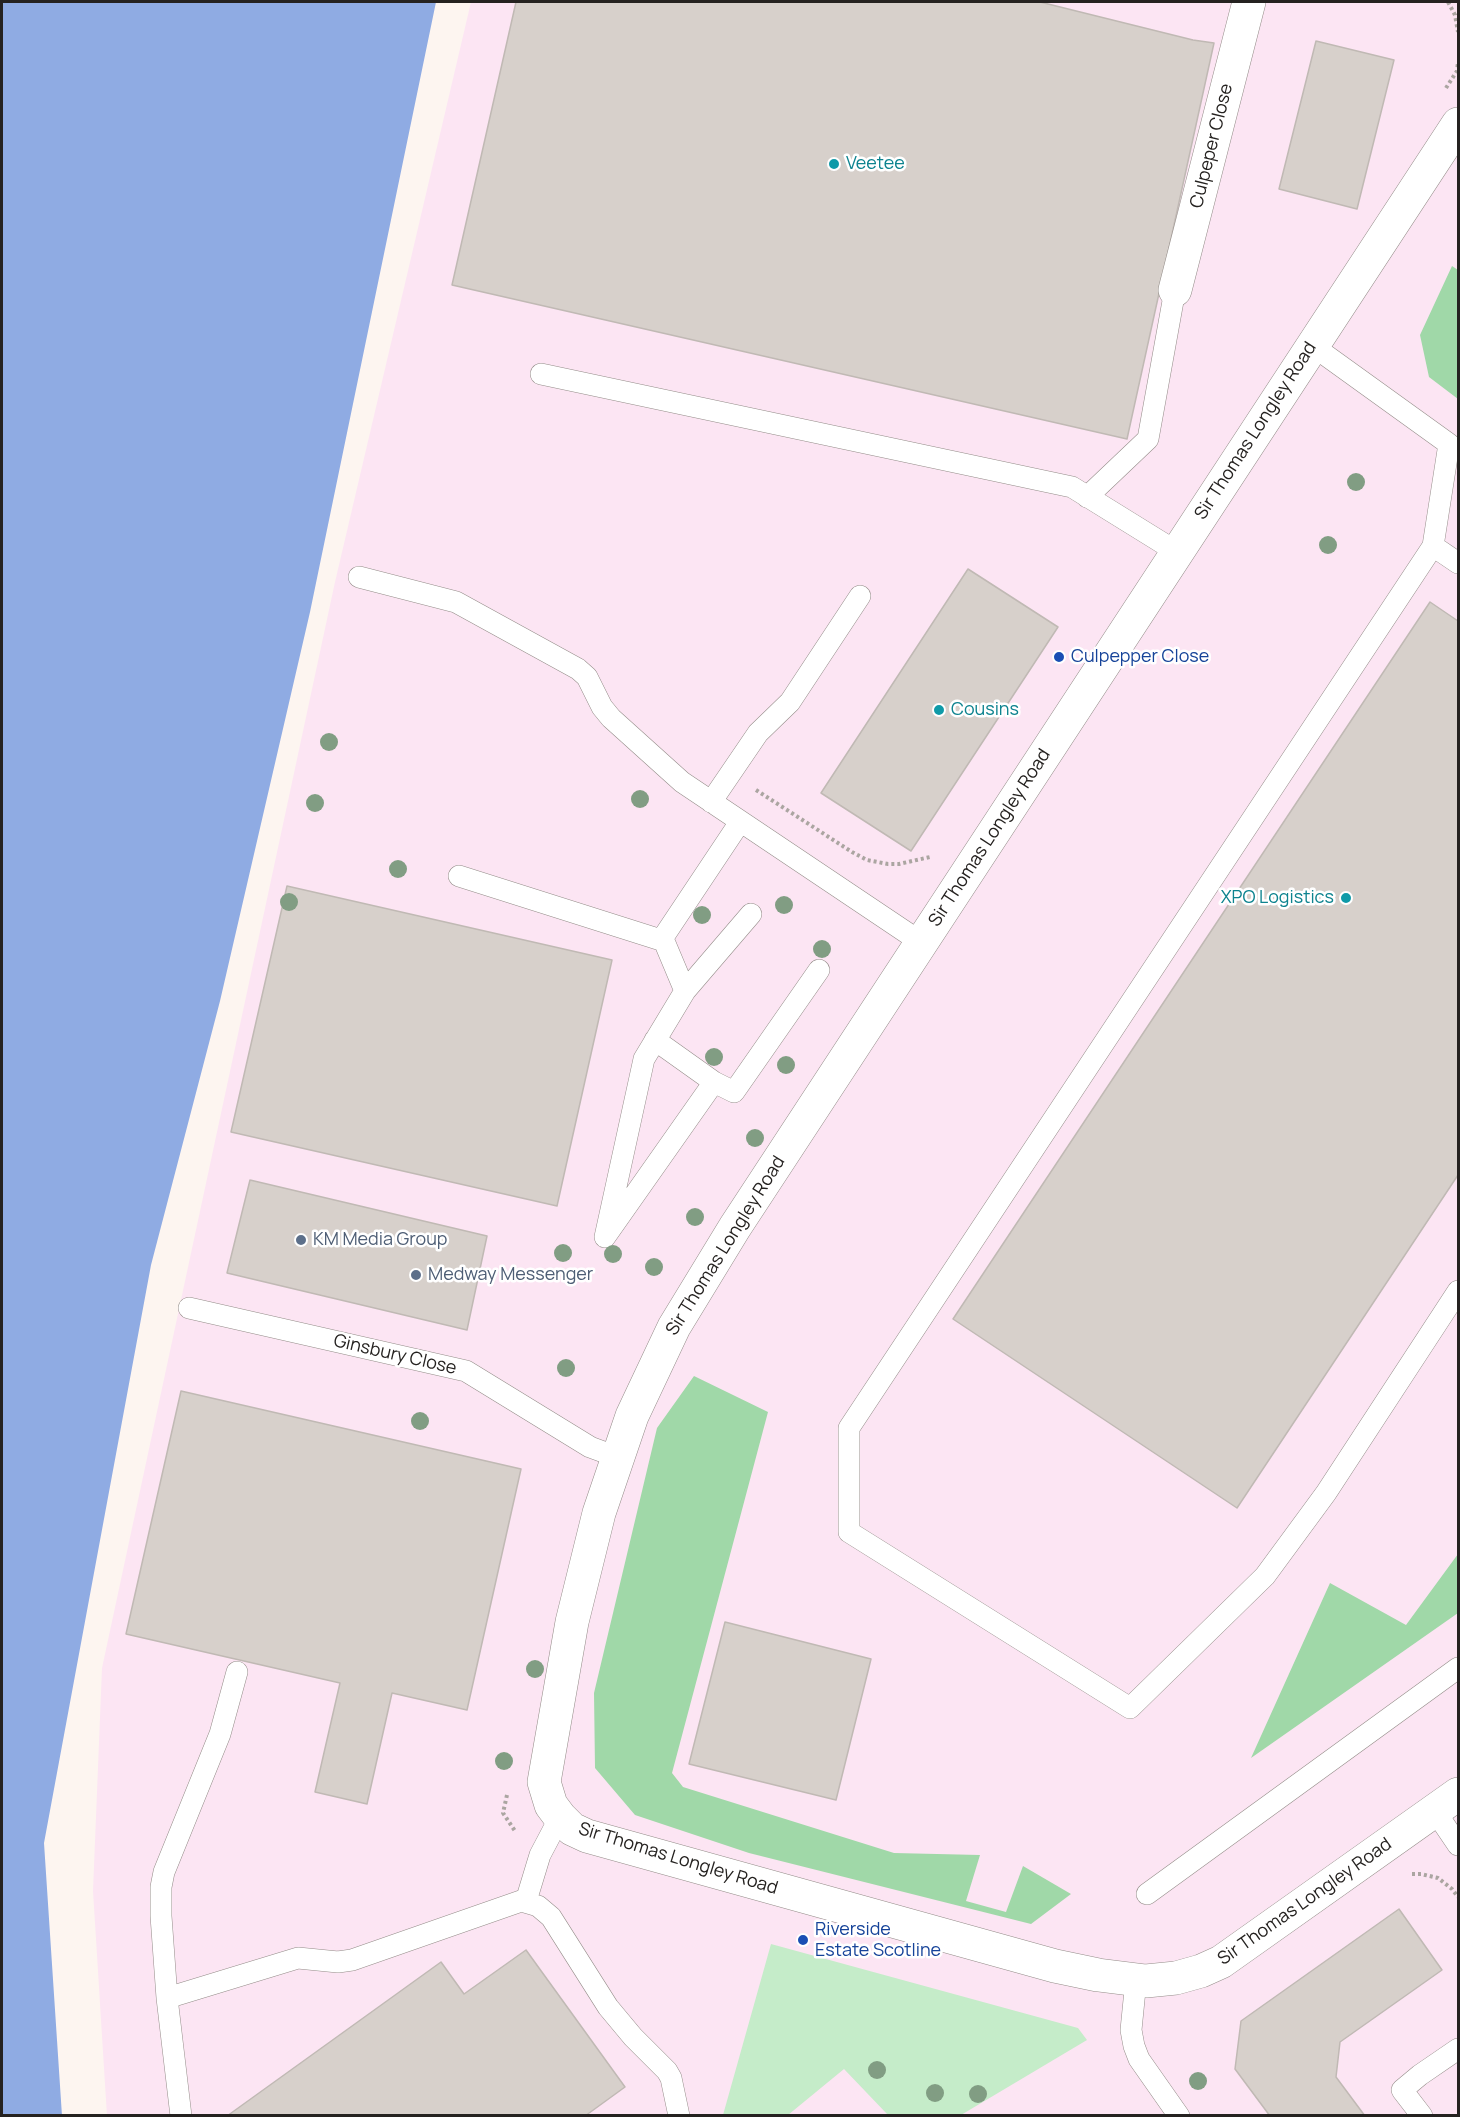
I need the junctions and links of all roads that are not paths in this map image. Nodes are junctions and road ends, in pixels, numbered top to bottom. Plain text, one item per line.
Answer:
1 (1249, 2) edge
2 (1458, 124) edge
3 (1175, 290) joint
4 (1313, 346) junction
5 (541, 374) dead end
6 (1454, 445) edge
7 (1088, 497) junction
8 (1433, 546) junction
9 (1177, 552) junction
10 (1458, 563) edge
11 (359, 577) dead end
12 (860, 596) dead end
13 (711, 802) junction
14 (740, 822) junction
15 (459, 876) dead end
16 (751, 914) dead end
17 (664, 941) junction
18 (922, 943) junction
19 (819, 970) dead end
20 (685, 992) junction
21 (655, 1040) junction
22 (714, 1082) junction
23 (1458, 1291) edge
24 (189, 1308) dead end
25 (617, 1457) junction
26 (1458, 1668) edge
27 (237, 1672) dead end
28 (1447, 1802) edge
29 (560, 1817) junction
30 (1458, 1845) edge
31 (1147, 1893) dead end
32 (526, 1901) junction
33 (1136, 1980) junction
34 (167, 1998) junction
35 (1458, 2049) edge
36 (181, 2115) edge
37 (679, 2115) edge
38 (1179, 2115) edge
39 (1422, 2115) edge

1 - 3 street, Culpeper Close
2 - 4 street, Sir Thomas Longley Road
3 - 7 lane
4 - 6 lane
4 - 9 street, Sir Thomas Longley Road
5 - 7 lane
6 - 8 lane
7 - 9 lane
8 - 10 lane
8 - 23 lane
9 - 18 street, Sir Thomas Longley Road
11 - 13 lane
12 - 13 lane
13 - 14 lane
14 - 17 lane
14 - 18 lane
15 - 17 lane
16 - 20 lane
17 - 20 lane
18 - 25 street, Sir Thomas Longley Road
19 - 22 lane
20 - 21 lane
21 - 22 lane
21 - 22 lane
24 - 25 lane, Ginsbury Close
25 - 29 street, Sir Thomas Longley Road
26 - 31 lane
27 - 34 lane
28 - 30 lane
28 - 33 street, Sir Thomas Longley Road
29 - 32 lane
29 - 33 street, Sir Thomas Longley Road
32 - 34 lane
32 - 37 lane
33 - 38 lane
34 - 36 lane
35 - 39 lane

